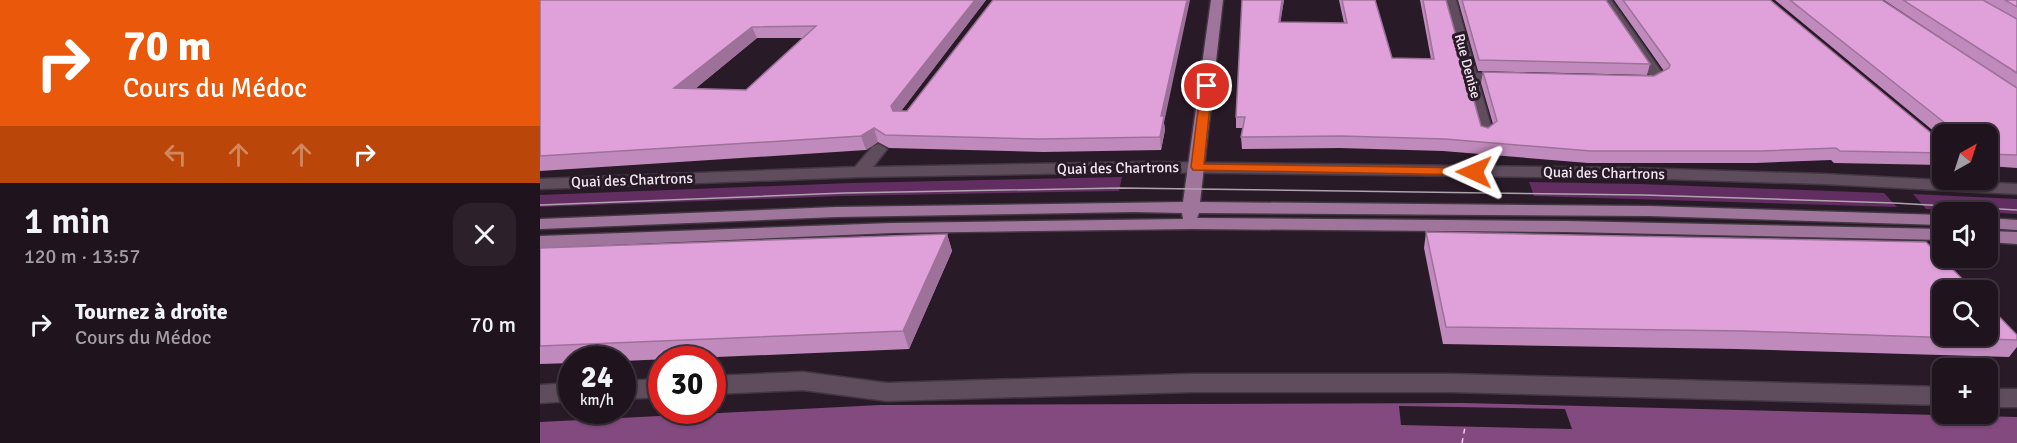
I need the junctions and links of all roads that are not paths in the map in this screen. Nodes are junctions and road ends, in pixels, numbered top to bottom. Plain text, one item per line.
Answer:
1 (1217, 0) edge
2 (1450, 0) edge
3 (1605, 0) edge
4 (1471, 77) junction
5 (1516, 78) edge
6 (1619, 81) edge
7 (1485, 133) edge
8 (879, 149) edge
9 (1491, 154) edge
10 (1197, 167) junction
11 (860, 172) junction
12 (1496, 172) junction
13 (1932, 182) edge
14 (540, 184) edge
15 (1998, 186) edge
16 (2017, 189) edge
17 (1190, 216) junction
18 (1932, 220) edge
19 (540, 224) edge
20 (1998, 225) edge
21 (2016, 229) edge
22 (1998, 234) edge
23 (1932, 236) edge
24 (540, 242) edge
25 (726, 384) edge
26 (558, 393) edge
27 (540, 394) edge
28 (1932, 396) edge
29 (1998, 398) edge
30 (2017, 398) edge

1 - 10 main road
2 - 4 street, Rue Denise
3 - 6 street
4 - 5 street
4 - 7 street, Rue Denise
8 - 11 street
9 - 12 street
10 - 11 street, Quai des Chartrons
10 - 12 street, Quai des Chartrons
10 - 17 main road
11 - 14 street, Quai des Chartrons
12 - 13 street, Quai des Chartrons
15 - 16 street, Quai des Chartrons
17 - 18 main road
17 - 19 main road
17 - 23 main road
17 - 24 main road
20 - 21 main road
21 - 22 main road
25 - 28 street
26 - 27 street
29 - 30 street

